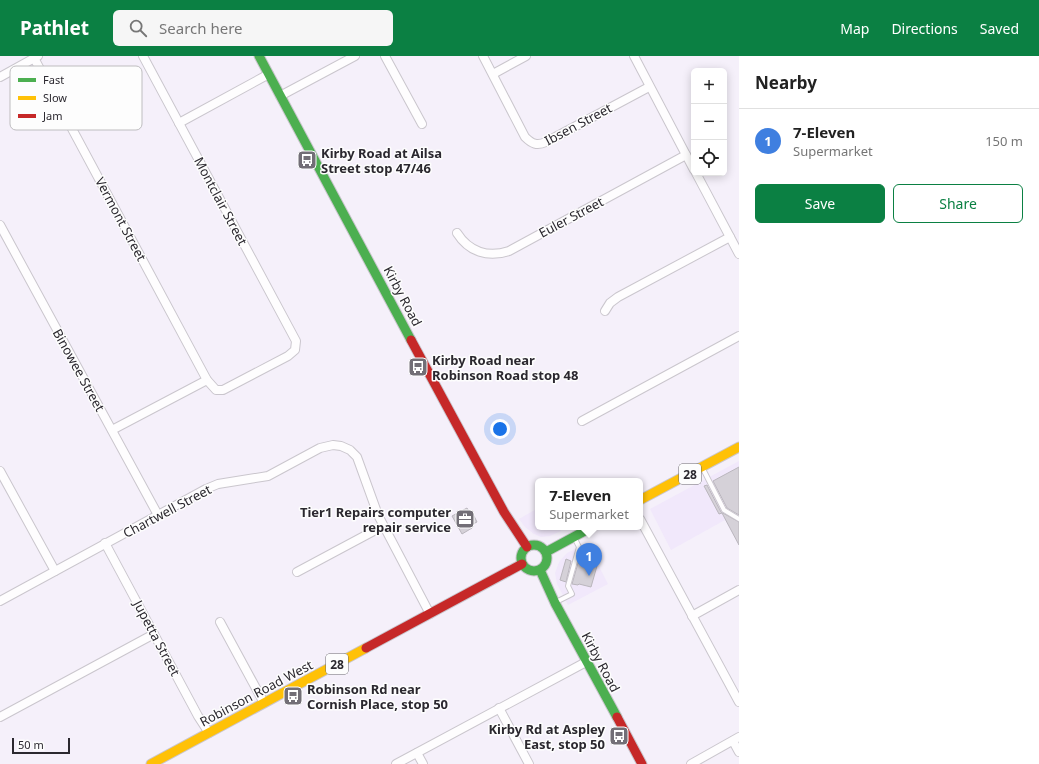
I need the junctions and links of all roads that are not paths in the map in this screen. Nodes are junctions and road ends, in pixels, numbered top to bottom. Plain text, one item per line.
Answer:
1 (143, 56) edge
2 (259, 56) edge
3 (355, 56) edge
4 (385, 56) edge
5 (483, 56) edge
6 (526, 56) edge
7 (634, 56) edge
8 (37, 57) edge
9 (19, 66) edge
10 (42, 66) edge
11 (10, 71) edge
12 (268, 74) junction
13 (492, 74) junction
14 (0, 76) edge
15 (649, 86) junction
16 (280, 96) junction
17 (179, 123) junction
18 (422, 124) dead end
19 (75, 130) edge
20 (686, 155) junction
21 (691, 164) edge
22 (698, 176) edge
23 (0, 225) edge
24 (457, 233) dead end
25 (730, 237) junction
26 (739, 254) edge
27 (605, 310) dead end
28 (739, 336) edge
29 (207, 380) junction
30 (582, 421) dead end
31 (112, 430) junction
32 (739, 447) edge
33 (702, 467) junction
34 (0, 471) edge
35 (643, 498) edge
36 (158, 515) junction
37 (739, 519) edge
38 (643, 525) edge
39 (383, 526) junction
40 (586, 530) edge
41 (574, 536) junction
42 (105, 543) junction
43 (527, 547) junction
44 (546, 552) junction
45 (522, 564) junction
46 (540, 570) junction
47 (55, 571) junction
48 (297, 572) dead end
49 (739, 590) edge
50 (0, 601) edge
51 (555, 603) junction
52 (430, 614) junction
53 (692, 616) junction
54 (220, 622) dead end
55 (154, 634) junction
56 (586, 662) junction
57 (739, 702) edge
58 (264, 703) junction
59 (499, 708) junction
60 (0, 717) edge
61 (209, 733) junction
62 (736, 739) edge
63 (739, 752) edge
64 (417, 753) junction
65 (153, 764) edge
66 (396, 764) edge
67 (423, 764) edge
68 (530, 764) edge
69 (642, 764) edge
70 (691, 764) edge

1 - 17 street, Montclair Street
2 - 12 street, Kirby Road
3 - 16 street
4 - 18 street
5 - 13 street, Ibsen Street
6 - 13 street
7 - 15 street
8 - 9 street
8 - 10 street, Vermont Street
11 - 14 street
12 - 16 street, Kirby Road
12 - 17 street
13 - 15 street, Ibsen Street
15 - 20 street
16 - 43 street, Kirby Road
17 - 29 street, Montclair Street
19 - 29 street, Vermont Street
20 - 21 street
20 - 24 street, Euler Street
22 - 25 street
23 - 31 street, Binowee Street
25 - 26 street
25 - 27 street
28 - 30 street
29 - 31 street
31 - 36 street, Binowee Street
32 - 33 street, 28
33 - 35 street, 28
33 - 37 lane
34 - 47 street
36 - 39 street, Chartwell Street
36 - 42 street, Chartwell Street
38 - 53 street
39 - 48 street
39 - 52 street, Chartwell Street
40 - 41 street
41 - 44 street
41 - 51 lane
42 - 47 street, Chartwell Street
42 - 55 street, Jupetta Street
43 - 44 street
43 - 45 street
44 - 46 street
45 - 46 street
45 - 52 street, Robinson Road West / 28
46 - 51 street, Kirby Road
47 - 50 street, Chartwell Street
49 - 53 street
51 - 56 street, Kirby Road
52 - 58 street, Robinson Road West / 28
53 - 57 street
54 - 58 street
55 - 60 street
55 - 61 street, Jupetta Street
56 - 59 street
56 - 69 street, Kirby Road
58 - 61 street, Robinson Road West / 28
59 - 64 street
59 - 68 street
61 - 65 street, Robinson Road West / 28
62 - 63 street
62 - 70 street
64 - 66 street
64 - 67 street

